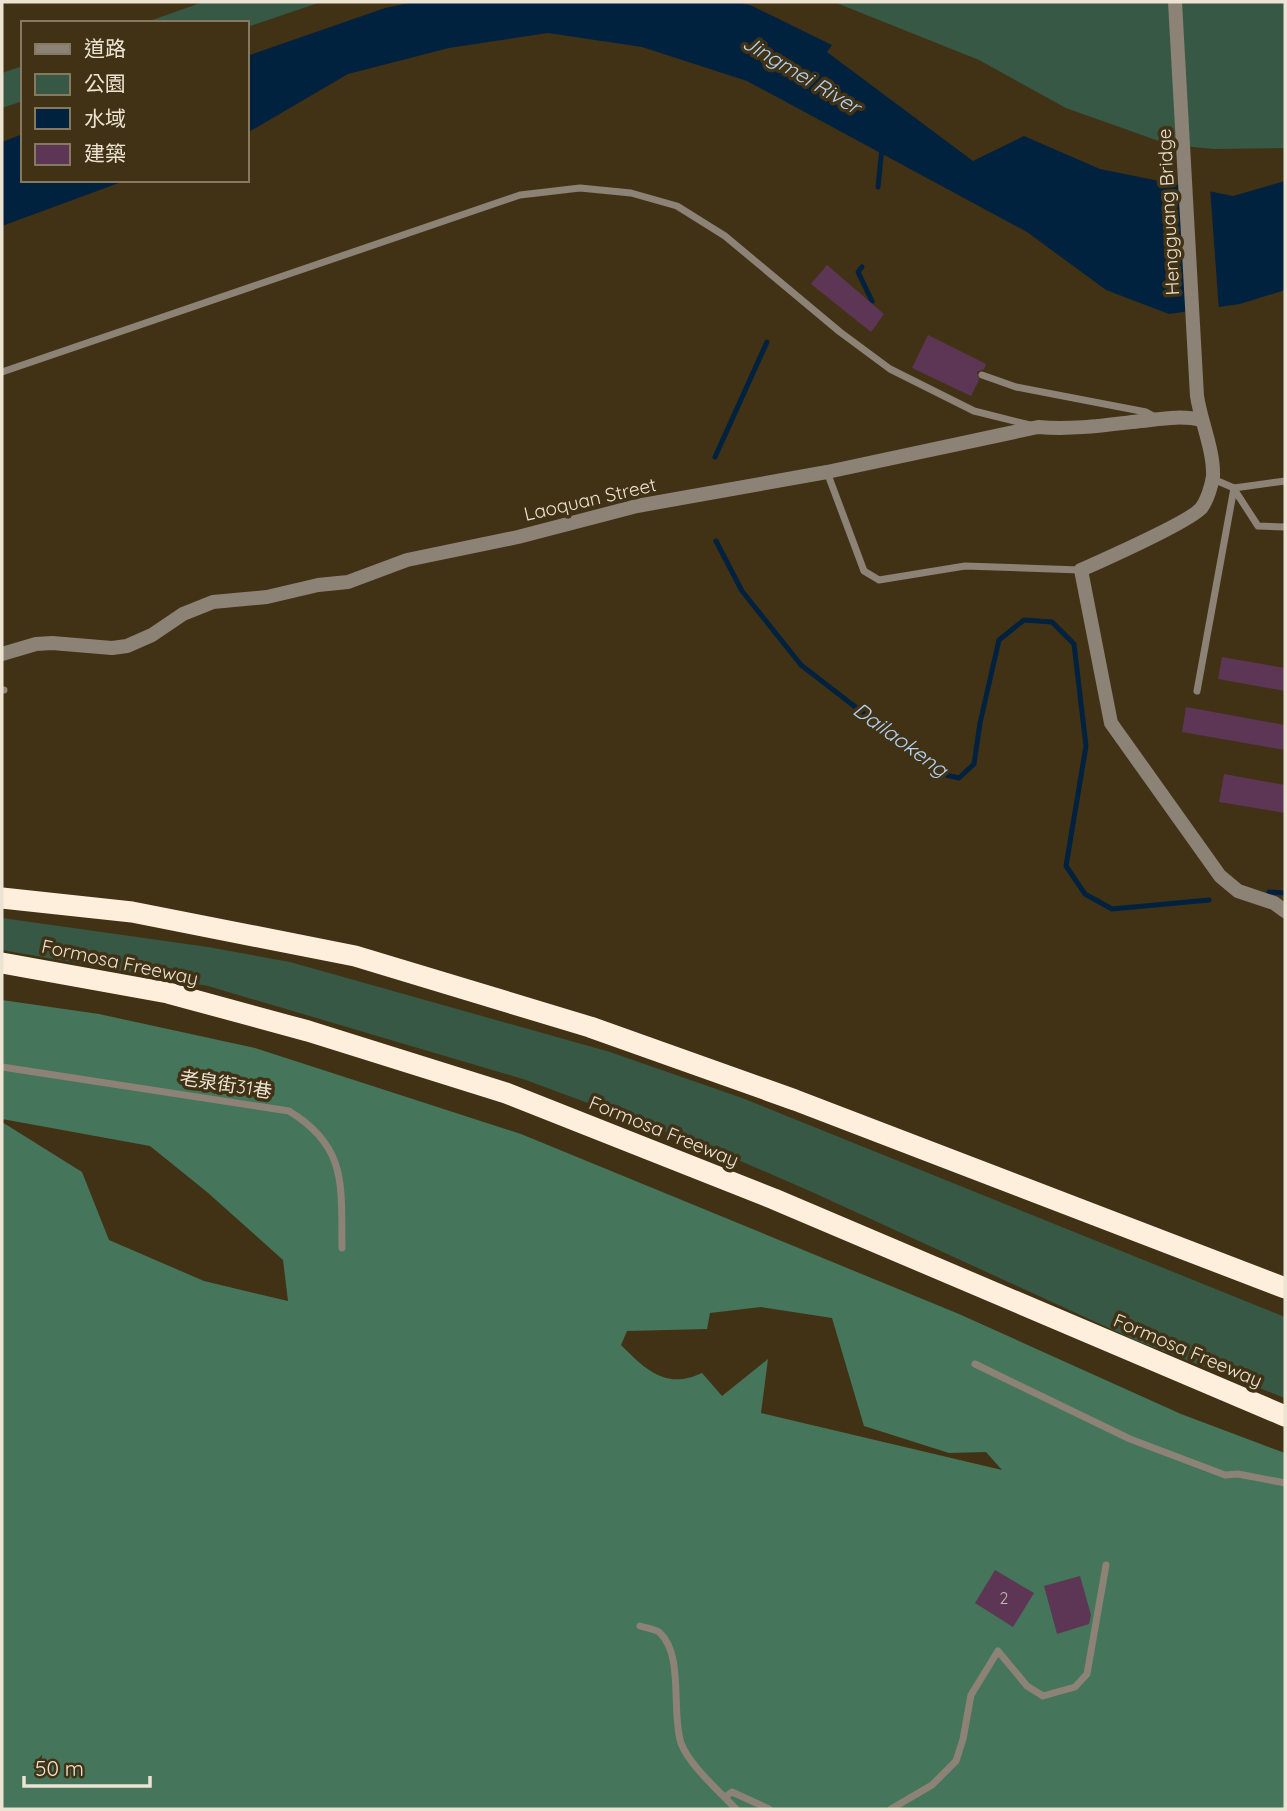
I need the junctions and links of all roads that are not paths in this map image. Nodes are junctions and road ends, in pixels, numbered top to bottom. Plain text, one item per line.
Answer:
1 (1175, 2) edge
2 (2, 372) edge
3 (982, 375) dead end
4 (1160, 419) junction
5 (1201, 420) junction
6 (1038, 426) junction
7 (827, 472) junction
8 (1213, 479) junction
9 (1285, 481) edge
10 (1234, 488) junction
11 (1285, 527) edge
12 (1081, 570) junction
13 (2, 654) edge
14 (1197, 691) dead end
15 (2, 898) edge
16 (1285, 911) edge
17 (2, 963) edge
18 (2, 1067) edge
19 (342, 1248) dead end
20 (1285, 1287) edge
21 (975, 1364) dead end
22 (1285, 1416) edge
23 (1285, 1483) edge
24 (1106, 1565) dead end
25 (640, 1626) dead end
26 (725, 1797) junction
27 (736, 1809) edge
28 (769, 1809) edge
29 (891, 1809) edge

1 - 5 street, Hengguang Bridge
2 - 6 lane
3 - 4 lane
4 - 5 street, Laoquan Street
4 - 6 street, Laoquan Street
5 - 8 street, Hengguang Bridge
6 - 7 street, Laoquan Street
7 - 12 lane
7 - 13 street, Laoquan Street
8 - 10 lane
8 - 12 street
9 - 10 lane
10 - 11 lane
10 - 14 lane
12 - 16 street
15 - 20 highway
17 - 22 highway, Formosa Freeway
18 - 19 lane, 老泉街31巷
21 - 23 lane
24 - 29 lane
25 - 26 lane
26 - 27 lane
26 - 28 lane

